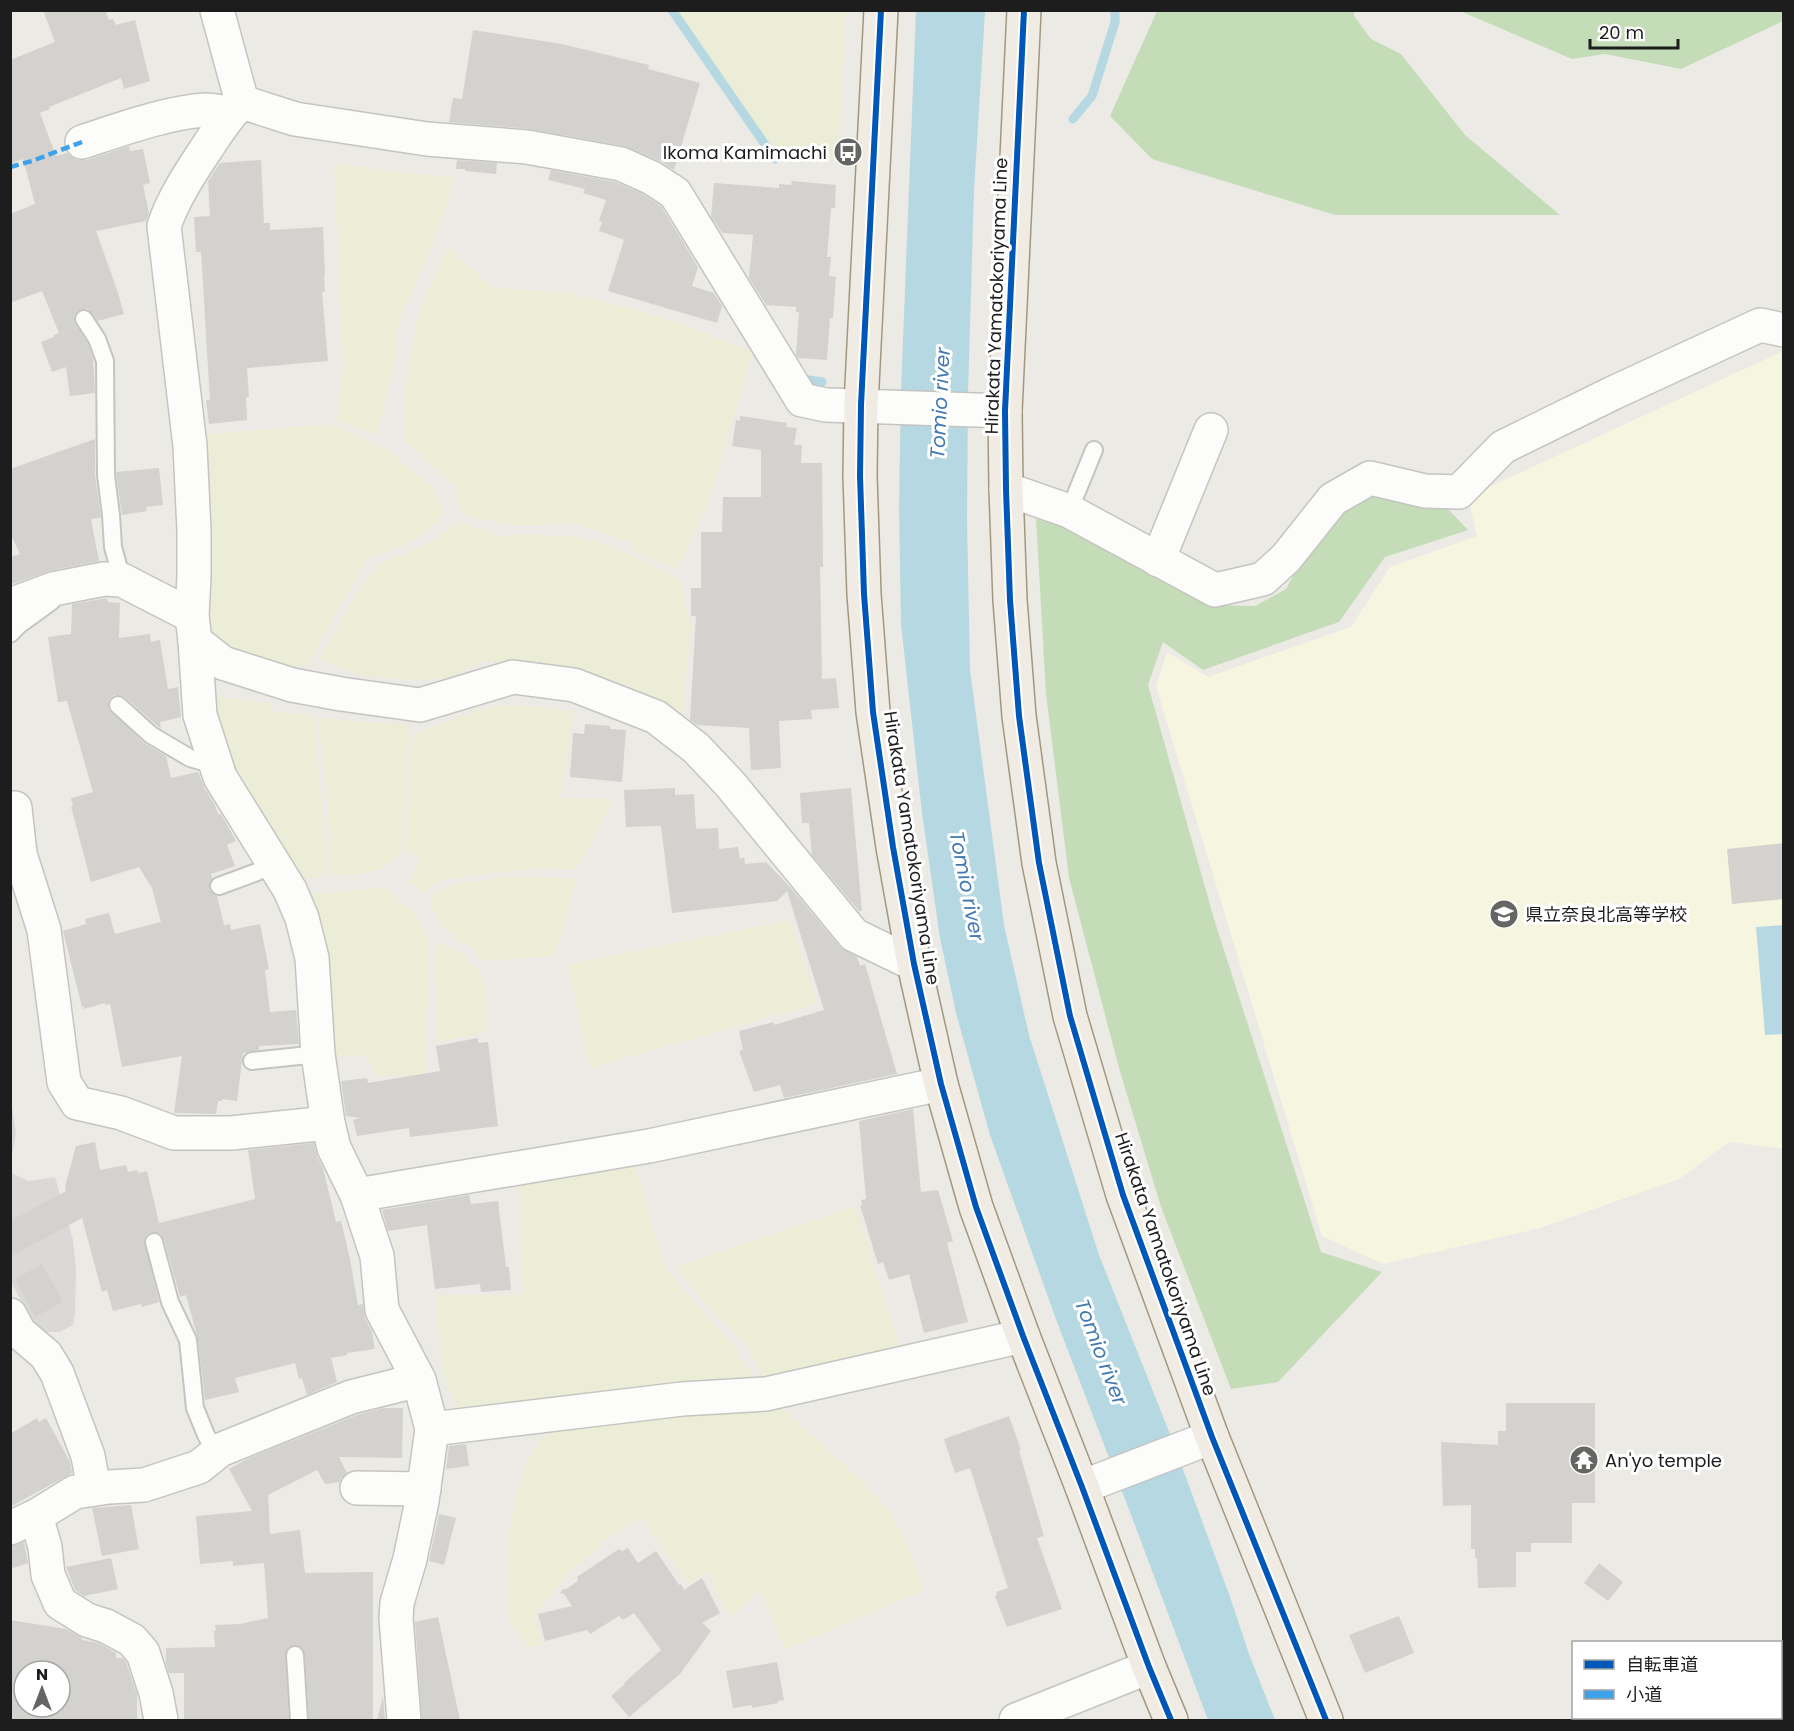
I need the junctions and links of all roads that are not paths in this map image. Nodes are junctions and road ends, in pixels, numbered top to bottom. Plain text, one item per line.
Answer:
1 (217, 10) edge
2 (881, 10) edge
3 (1024, 10) edge
4 (236, 107) junction
5 (82, 142) dead end
6 (84, 319) dead end
7 (1784, 330) edge
8 (861, 405) junction
9 (1005, 411) junction
10 (1211, 430) dead end
11 (1094, 450) dead end
12 (1006, 489) junction
13 (1069, 512) junction
14 (1158, 560) junction
15 (122, 580) junction
16 (69, 586) junction
17 (10, 605) edge
18 (194, 629) junction
19 (10, 634) edge
20 (118, 705) dead end
21 (217, 766) junction
22 (15, 808) dead end
23 (274, 863) junction
24 (219, 886) dead end
25 (914, 964) junction
26 (318, 1054) junction
27 (252, 1060) dead end
28 (941, 1084) junction
29 (328, 1123) junction
30 (357, 1195) junction
31 (154, 1242) dead end
32 (10, 1315) edge
33 (1023, 1336) junction
34 (419, 1380) junction
35 (432, 1429) junction
36 (1212, 1437) junction
37 (216, 1453) junction
38 (1083, 1487) junction
39 (357, 1488) dead end
40 (94, 1489) junction
41 (424, 1489) junction
42 (23, 1522) edge
43 (295, 1655) dead end
44 (1149, 1667) junction
45 (161, 1720) edge
46 (299, 1720) edge
47 (404, 1720) edge
48 (1016, 1720) edge
49 (1171, 1720) edge
50 (1326, 1720) edge

1 - 4 street
2 - 8 main road, Hirakata Yamatokoriyama Line
3 - 9 main road, Hirakata Yamatokoriyama Line
4 - 5 street
4 - 8 street
4 - 18 street
6 - 15 lane
7 - 14 street
8 - 9 street
8 - 25 main road, Hirakata Yamatokoriyama Line
9 - 12 main road, Hirakata Yamatokoriyama Line
10 - 14 street
11 - 13 lane
12 - 13 street
12 - 36 main road, Hirakata Yamatokoriyama Line
13 - 14 street
15 - 16 street
15 - 18 street
16 - 17 street
16 - 19 lane
18 - 21 street
18 - 25 street
20 - 21 lane
21 - 23 street
22 - 29 street
23 - 24 lane
23 - 26 street
25 - 28 main road, Hirakata Yamatokoriyama Line
26 - 27 lane
26 - 29 street
28 - 30 street
28 - 33 main road, Hirakata Yamatokoriyama Line
29 - 30 street
30 - 34 street
31 - 37 lane
32 - 40 street
33 - 35 street
33 - 38 main road, Hirakata Yamatokoriyama Line
34 - 35 street
34 - 37 street
35 - 41 street
36 - 38 street
36 - 50 main road, Hirakata Yamatokoriyama Line
37 - 40 street
38 - 44 main road, Hirakata Yamatokoriyama Line
39 - 41 street
40 - 42 street
41 - 47 street
42 - 45 street
43 - 46 lane
44 - 48 street
44 - 49 main road, Hirakata Yamatokoriyama Line

